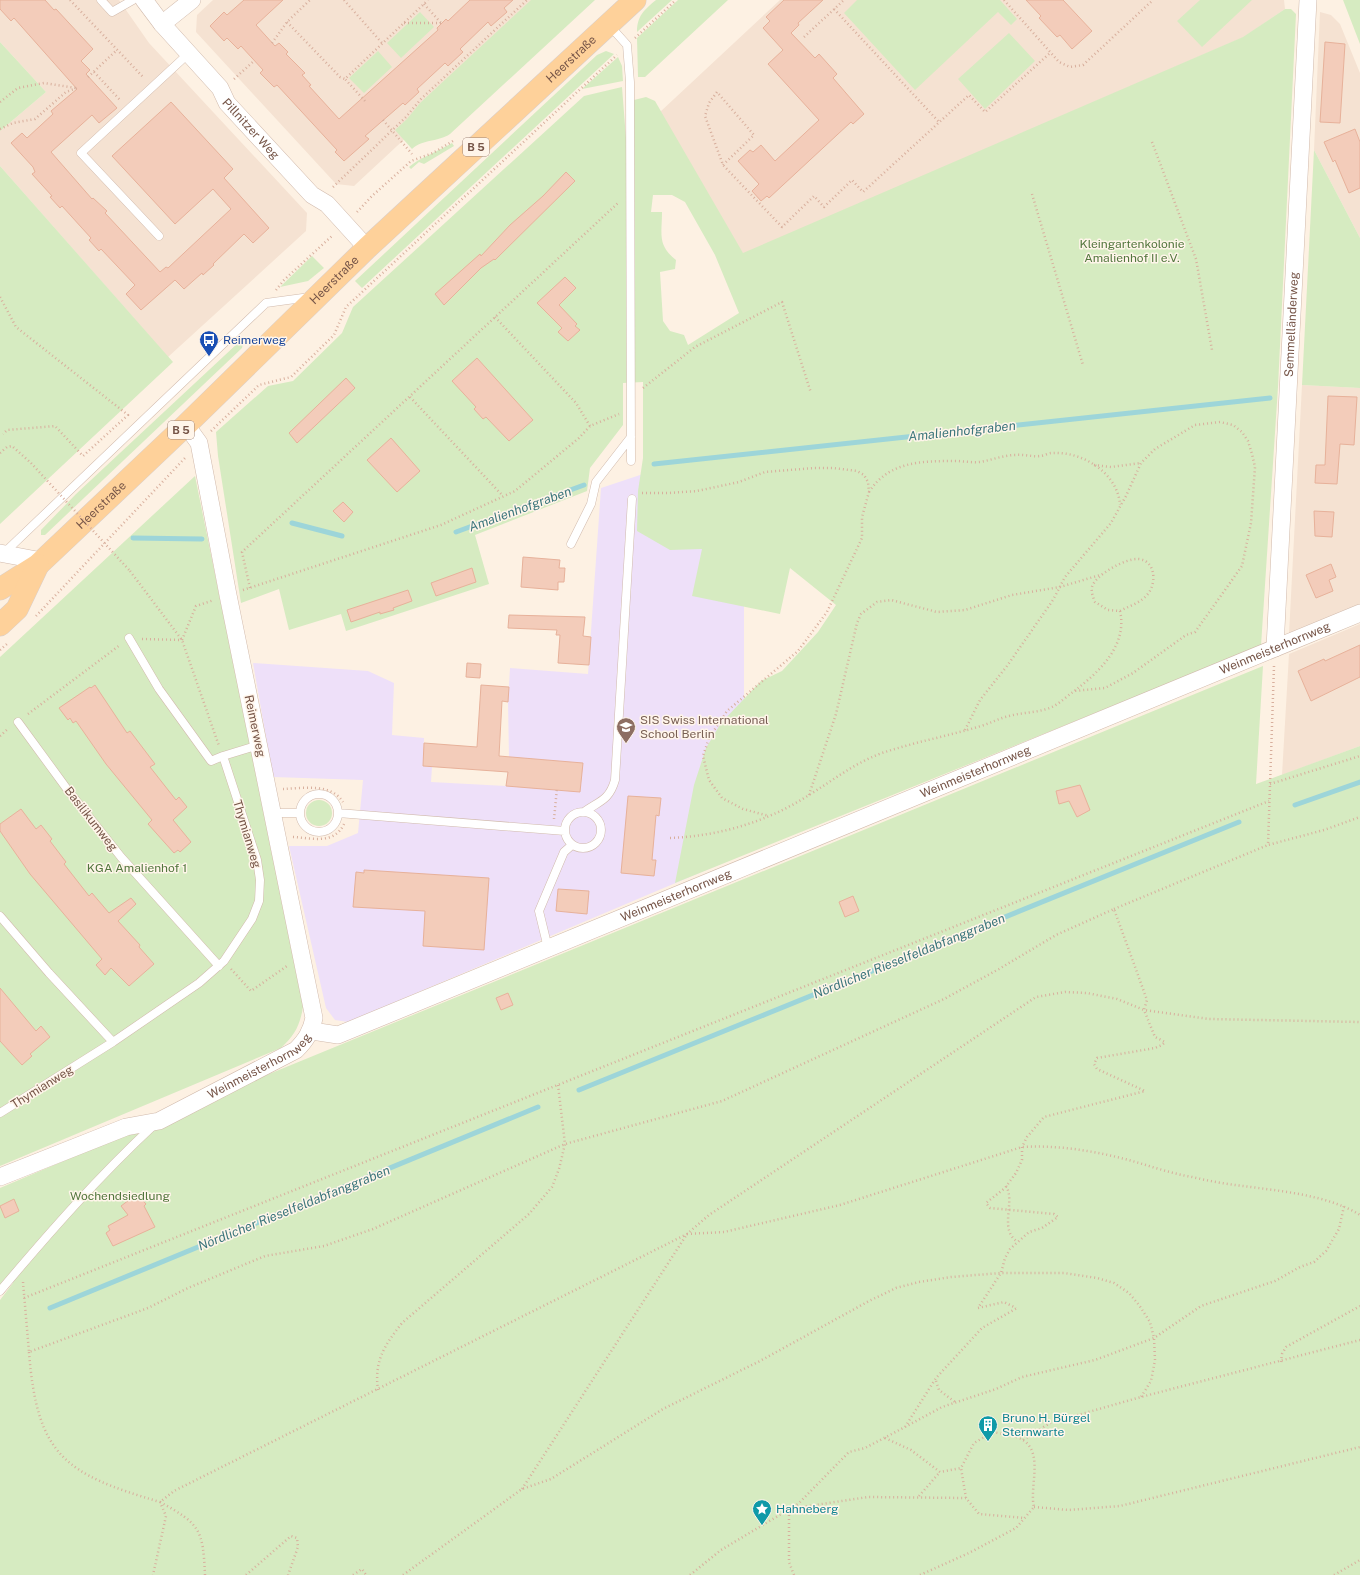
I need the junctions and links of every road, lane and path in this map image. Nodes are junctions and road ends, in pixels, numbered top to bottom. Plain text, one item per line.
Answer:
1 (70, 0) edge
2 (101, 0) edge
3 (132, 0) edge
4 (144, 0) edge
5 (192, 0) edge
6 (310, 0) edge
7 (344, 0) edge
8 (428, 0) edge
9 (527, 0) edge
10 (635, 0) edge
11 (844, 0) edge
12 (1004, 0) edge
13 (1153, 0) edge
14 (1308, 0) edge
15 (424, 4) junction
16 (834, 9) junction
17 (287, 22) junction
18 (404, 23) junction
19 (162, 24) junction
20 (608, 25) junction
21 (804, 37) dead end
22 (272, 43) dead end
23 (382, 43) junction
24 (117, 50) junction
25 (1050, 53) junction
26 (188, 54) junction
27 (254, 61) dead end
28 (94, 72) junction
29 (88, 77) dead end
30 (345, 79) junction
31 (233, 80) dead end
32 (153, 86) junction
33 (574, 93) dead end
34 (365, 101) dead end
35 (0, 102) edge
36 (128, 109) junction
37 (383, 120) dead end
38 (939, 122) junction
39 (0, 129) edge
40 (392, 131) junction
41 (458, 137) dead end
42 (1152, 142) dead end
43 (412, 154) dead end
44 (723, 165) junction
45 (333, 187) dead end
46 (1032, 194) dead end
47 (630, 195) junction
48 (354, 216) dead end
49 (337, 231) dead end
50 (159, 236) dead end
51 (367, 248) junction
52 (278, 288) dead end
53 (0, 296) edge
54 (318, 296) junction
55 (495, 317) junction
56 (1212, 350) dead end
57 (1083, 365) dead end
58 (811, 393) dead end
59 (410, 397) junction
60 (631, 399) junction
61 (631, 409) junction
62 (186, 425) junction
63 (590, 426) junction
64 (3, 434) dead end
65 (631, 437) junction
66 (199, 443) junction
67 (0, 453) edge
68 (631, 461) dead end
69 (1141, 463) junction
70 (1092, 465) junction
71 (869, 492) junction
72 (503, 496) junction
73 (632, 499) joint
74 (1120, 505) junction
75 (572, 544) dead end
76 (2, 553) edge
77 (40, 563) junction
78 (1102, 574) junction
79 (1060, 587) junction
80 (250, 588) junction
81 (0, 589) edge
82 (237, 592) dead end
83 (217, 598) dead end
84 (1120, 611) junction
85 (1360, 613) edge
86 (35, 617) dead end
87 (0, 625) edge
88 (130, 638) junction
89 (182, 640) junction
90 (1275, 648) junction
91 (1074, 691) junction
92 (18, 722) junction
93 (965, 730) junction
94 (0, 736) edge
95 (258, 745) junction
96 (223, 756) junction
97 (1360, 756) edge
98 (1270, 784) junction
99 (557, 788) dead end
100 (276, 789) dead end
101 (809, 796) junction
102 (1270, 800) junction
103 (584, 812) junction
104 (273, 813) junction
105 (300, 813) junction
106 (342, 813) junction
107 (769, 816) junction
108 (1360, 817) edge
109 (553, 829) junction
110 (565, 830) junction
111 (287, 837) dead end
112 (670, 838) dead end
113 (572, 845) junction
114 (1268, 845) junction
115 (1114, 909) junction
116 (0, 916) edge
117 (548, 948) junction
118 (302, 955) junction
119 (221, 963) junction
120 (1144, 1010) junction
121 (1360, 1022) edge
122 (312, 1031) junction
123 (113, 1042) junction
124 (558, 1085) junction
125 (1, 1110) edge
126 (159, 1121) junction
127 (565, 1144) junction
128 (1022, 1147) junction
129 (0, 1177) edge
130 (1006, 1185) junction
131 (1344, 1206) junction
132 (1010, 1210) junction
133 (1360, 1215) edge
134 (687, 1234) junction
135 (1018, 1242) junction
136 (21, 1266) junction
137 (1001, 1273) junction
138 (0, 1291) edge
139 (24, 1298) junction
140 (1360, 1306) edge
141 (1154, 1338) junction
142 (1360, 1340) edge
143 (29, 1352) junction
144 (1281, 1362) junction
145 (936, 1378) junction
146 (378, 1390) junction
147 (1141, 1397) junction
148 (955, 1402) junction
149 (905, 1427) junction
150 (885, 1438) junction
151 (1023, 1440) junction
152 (1360, 1447) edge
153 (961, 1468) junction
154 (940, 1472) junction
155 (522, 1489) junction
156 (918, 1497) junction
157 (966, 1498) junction
158 (160, 1502) junction
159 (1034, 1507) junction
160 (789, 1509) junction
161 (1025, 1518) junction
162 (1360, 1560) edge
163 (153, 1575) edge
164 (205, 1575) edge
165 (246, 1575) edge
166 (288, 1575) edge
167 (353, 1575) edge
168 (366, 1575) edge
169 (403, 1575) edge
170 (690, 1575) edge
171 (794, 1575) edge
172 (920, 1575) edge
173 (1334, 1575) edge

1 - 24 path
2 - 3 lane
4 - 19 street, Pillnitzer Weg
5 - 19 street
6 - 17 path
7 - 23 path
8 - 15 path
9 - 40 path
10 - 20 main road, Heerstraße / B 5
11 - 16 path
12 - 25 path
13 - 25 path
14 - 90 street, Semmelländerweg
15 - 18 path
15 - 18 path
16 - 21 path
16 - 38 path
17 - 22 path
17 - 30 path
18 - 23 path
19 - 26 street, Pillnitzer Weg
20 - 47 lane
20 - 51 main road, Heerstraße / B 5
23 - 30 path
24 - 28 path
24 - 32 path
25 - 38 path
26 - 32 lane
26 - 51 street, Pillnitzer Weg
27 - 31 path
28 - 29 path
28 - 36 path
30 - 34 path
32 - 36 lane
33 - 66 path
35 - 39 path
36 - 50 lane
37 - 40 path
38 - 44 path
40 - 43 path
40 - 45 path
41 - 48 path
42 - 56 path
44 - 44 path
46 - 57 path
47 - 55 path
47 - 60 lane
49 - 52 path
51 - 54 main road, Heerstraße / B 5
53 - 64 path
54 - 62 main road, Heerstraße / B 5
54 - 76 lane
55 - 59 path
55 - 63 path
58 - 60 path
59 - 72 path
59 - 80 path
60 - 61 lane
61 - 63 path
61 - 65 lane
62 - 66 street, Reimerweg
62 - 77 main road, Heerstraße / B 5
63 - 72 path
65 - 68 lane
65 - 75 lane
66 - 86 path
66 - 95 street, Reimerweg
67 - 89 path, bridge
69 - 70 path
69 - 74 path
69 - 91 path
70 - 71 path
70 - 74 path
71 - 73 path
71 - 107 path
72 - 80 path
73 - 103 lane
74 - 79 path
76 - 77 street
77 - 81 main road, Heerstraße / B 5
77 - 87 main road, Heerstraße / B 5
78 - 79 path
78 - 84 path
78 - 84 path
79 - 93 path
79 - 101 path
80 - 82 path
83 - 89 path
84 - 91 path
85 - 90 street, Weinmeisterhornweg
88 - 89 path
88 - 92 path
88 - 96 lane
89 - 96 path
90 - 98 path
90 - 117 street, Weinmeisterhornweg
91 - 93 path
92 - 94 path
92 - 119 lane, Basilikumweg
93 - 101 path
95 - 96 lane
95 - 104 street, Reimerweg
96 - 119 lane, Thymianweg
97 - 98 path
98 - 102 path
99 - 109 path
100 - 106 path
101 - 107 path
102 - 114 path
102 - 124 path
103 - 110 lane
103 - 113 lane
104 - 105 lane
104 - 118 street, Reimerweg
105 - 106 lane
105 - 106 lane
106 - 109 lane
106 - 111 path
107 - 112 path
108 - 114 path
109 - 110 lane
110 - 113 lane
113 - 117 lane
114 - 115 path
115 - 120 path
115 - 127 path
116 - 123 lane
117 - 122 street, Weinmeisterhornweg
118 - 119 path
118 - 122 street, Reimerweg
119 - 123 lane, Thymianweg
120 - 121 path
120 - 128 path
120 - 134 path
122 - 126 street, Weinmeisterhornweg
123 - 125 lane, Thymianweg
124 - 127 path
124 - 139 path
126 - 129 street, Weinmeisterhornweg
126 - 136 lane
127 - 143 path
127 - 146 path
128 - 130 path
128 - 131 path
128 - 134 path
130 - 132 path
130 - 132 path
131 - 133 path
131 - 141 path
132 - 135 path
132 - 135 path
134 - 146 path
134 - 155 path
135 - 137 path
136 - 138 lane
136 - 139 path
137 - 141 path
137 - 145 path
137 - 155 path
139 - 143 path
140 - 144 path
141 - 147 path
141 - 148 path
142 - 144 path
143 - 158 path
144 - 147 path
145 - 148 path
145 - 149 path
146 - 158 path
147 - 151 path
148 - 149 path
149 - 150 path
150 - 154 path
150 - 160 path
151 - 153 path
151 - 159 path
152 - 159 path
153 - 154 path
153 - 157 path
154 - 156 path
155 - 169 path
156 - 157 path
156 - 160 path
157 - 161 path
158 - 163 path
158 - 164 path
159 - 161 path
160 - 170 path
160 - 171 path
161 - 172 path
162 - 173 path
165 - 166 path
167 - 168 path

